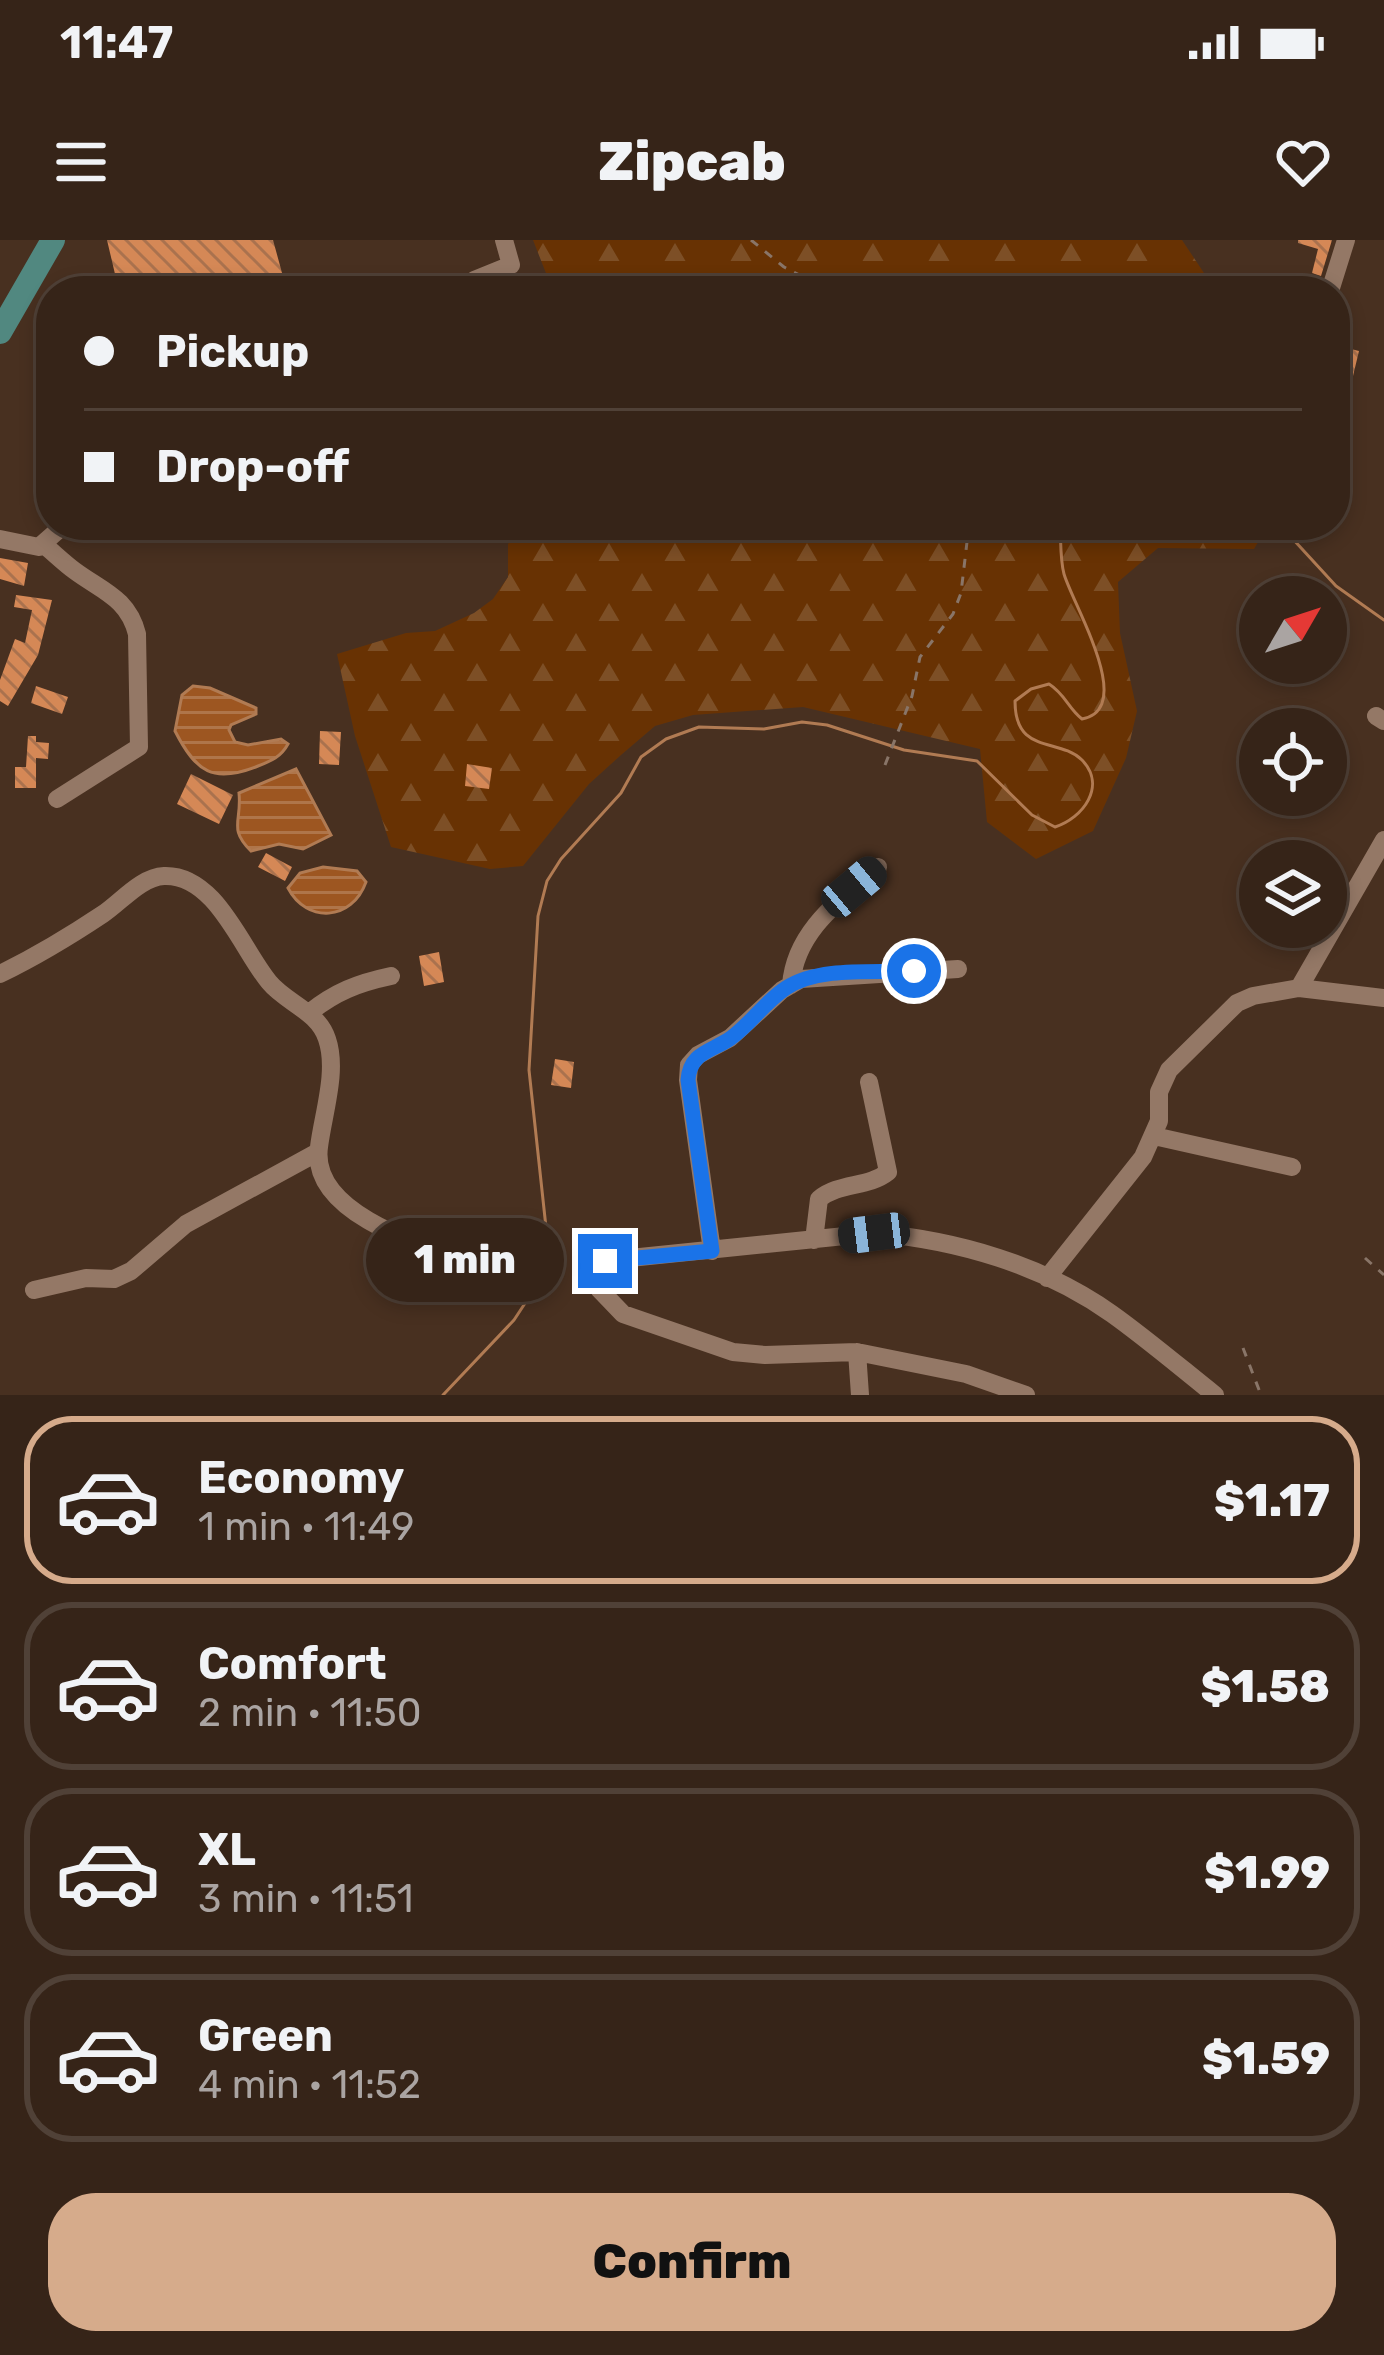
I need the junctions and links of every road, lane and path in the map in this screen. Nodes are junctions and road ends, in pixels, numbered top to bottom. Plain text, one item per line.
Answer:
1 (53, 240) edge
2 (504, 240) edge
3 (751, 240) edge
4 (1346, 240) edge
5 (485, 276) edge
6 (801, 276) edge
7 (1335, 276) edge
8 (0, 332) edge
9 (0, 539) edge
10 (48, 540) edge
11 (967, 540) edge
12 (44, 544) junction
13 (885, 765) dead end
14 (57, 799) dead end
15 (1384, 840) edge
16 (878, 867) dead end
17 (958, 969) dead end
18 (0, 974) edge
19 (391, 976) dead end
20 (791, 985) junction
21 (1299, 988) junction
22 (1384, 998) edge
23 (309, 1013) junction
24 (869, 1082) dead end
25 (1154, 1136) junction
26 (318, 1152) junction
27 (1292, 1167) dead end
28 (814, 1240) junction
29 (712, 1251) junction
30 (460, 1255) joint
31 (1365, 1258) dead end
32 (605, 1261) junction
33 (581, 1263) dead end
34 (560, 1266) dead end
35 (1384, 1274) edge
36 (1047, 1278) junction
37 (34, 1290) dead end
38 (1243, 1348) dead end
39 (857, 1352) junction
40 (860, 1395) edge
41 (1026, 1395) edge
42 (1215, 1395) edge
43 (1261, 1395) edge

1 - 8 main road
2 - 5 street
3 - 6 path
4 - 7 street
9 - 12 street
10 - 12 street
11 - 13 path
12 - 14 street
15 - 21 street
16 - 20 street
17 - 20 street
18 - 23 street
19 - 23 street
20 - 29 street
21 - 22 street
21 - 25 street
23 - 26 street
24 - 28 street
25 - 27 street
25 - 36 street
26 - 30 street
26 - 37 street
28 - 29 street
28 - 36 street
29 - 32 street
30 - 34 path
31 - 35 path
32 - 33 street
32 - 39 street
36 - 42 street
38 - 43 path
39 - 40 street
39 - 41 street

